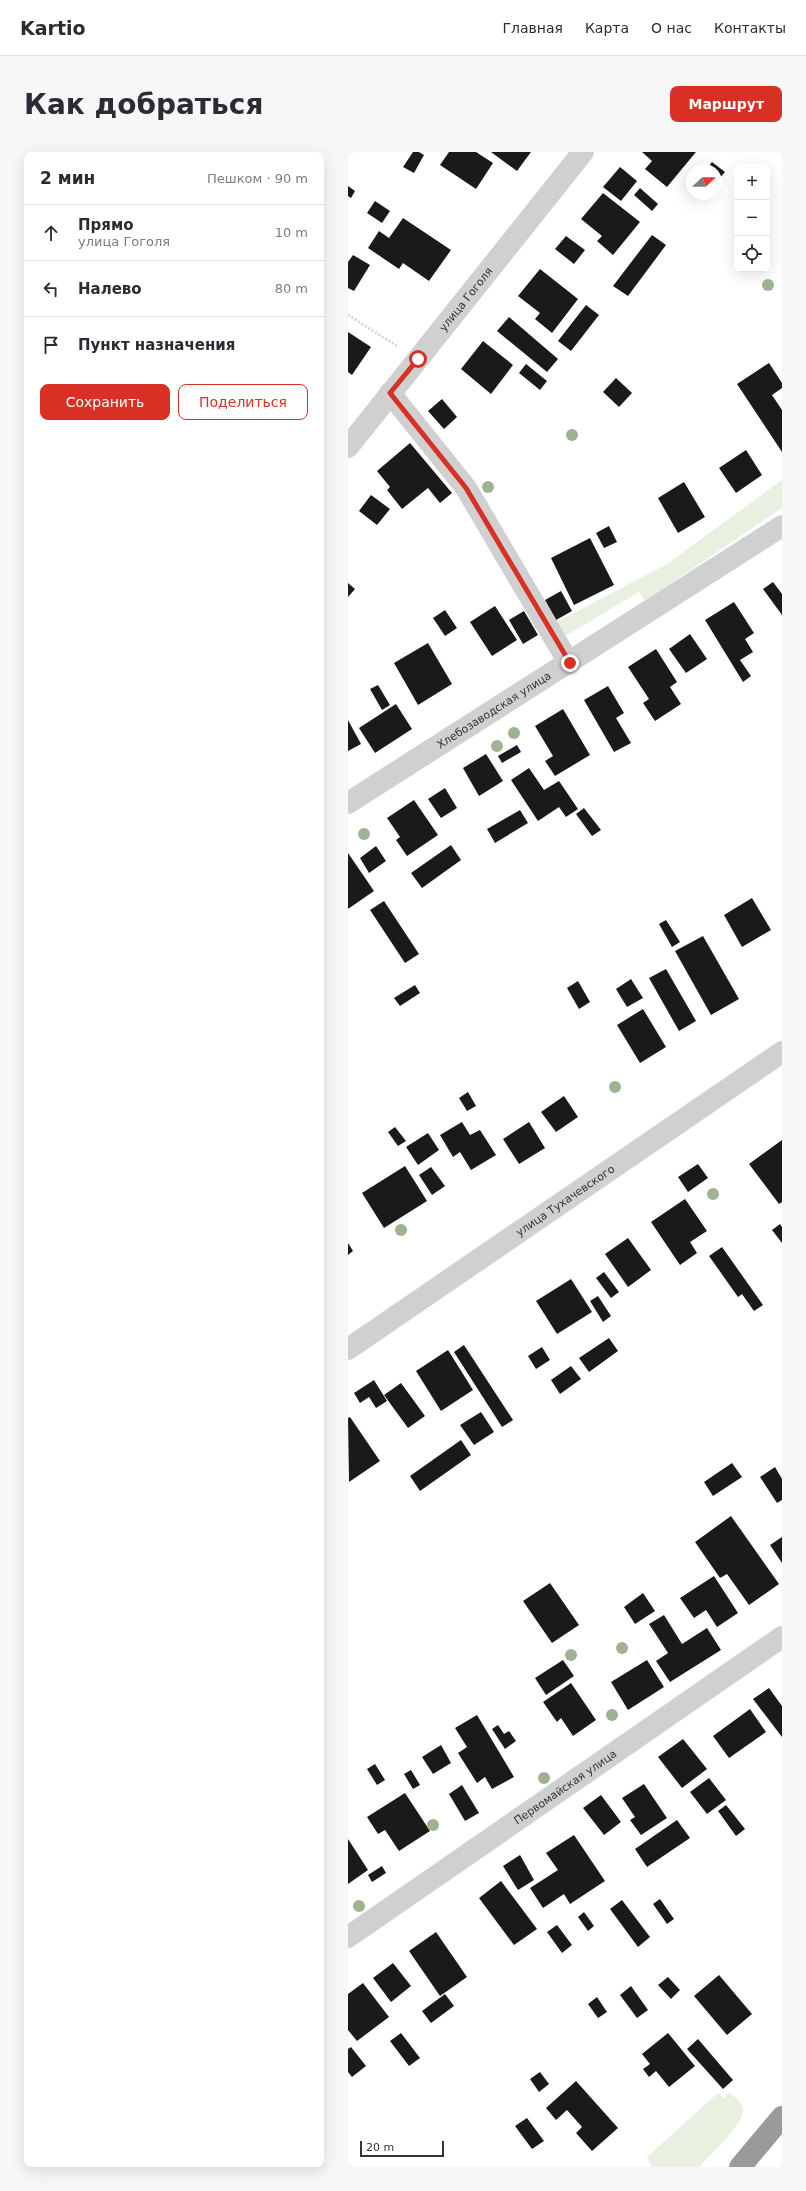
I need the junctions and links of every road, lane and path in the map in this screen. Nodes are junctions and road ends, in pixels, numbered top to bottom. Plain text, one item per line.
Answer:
1 (583, 152) edge
2 (348, 315) edge
3 (418, 359) junction
4 (390, 393) junction
5 (348, 447) edge
6 (782, 526) edge
7 (570, 663) junction
8 (348, 803) edge
9 (782, 1052) edge
10 (348, 1349) edge
11 (782, 1637) edge
12 (348, 1937) edge
13 (782, 2117) edge
14 (740, 2167) edge

1 - 3 street, улица Гоголя
2 - 3 path
3 - 4 street, улица Гоголя
4 - 5 street, улица Гоголя
4 - 7 street
6 - 7 street, Хлебозаводская улица
7 - 8 street, Хлебозаводская улица
9 - 10 street, улица Тухачевского
11 - 12 street, Первомайская улица
13 - 14 highway

